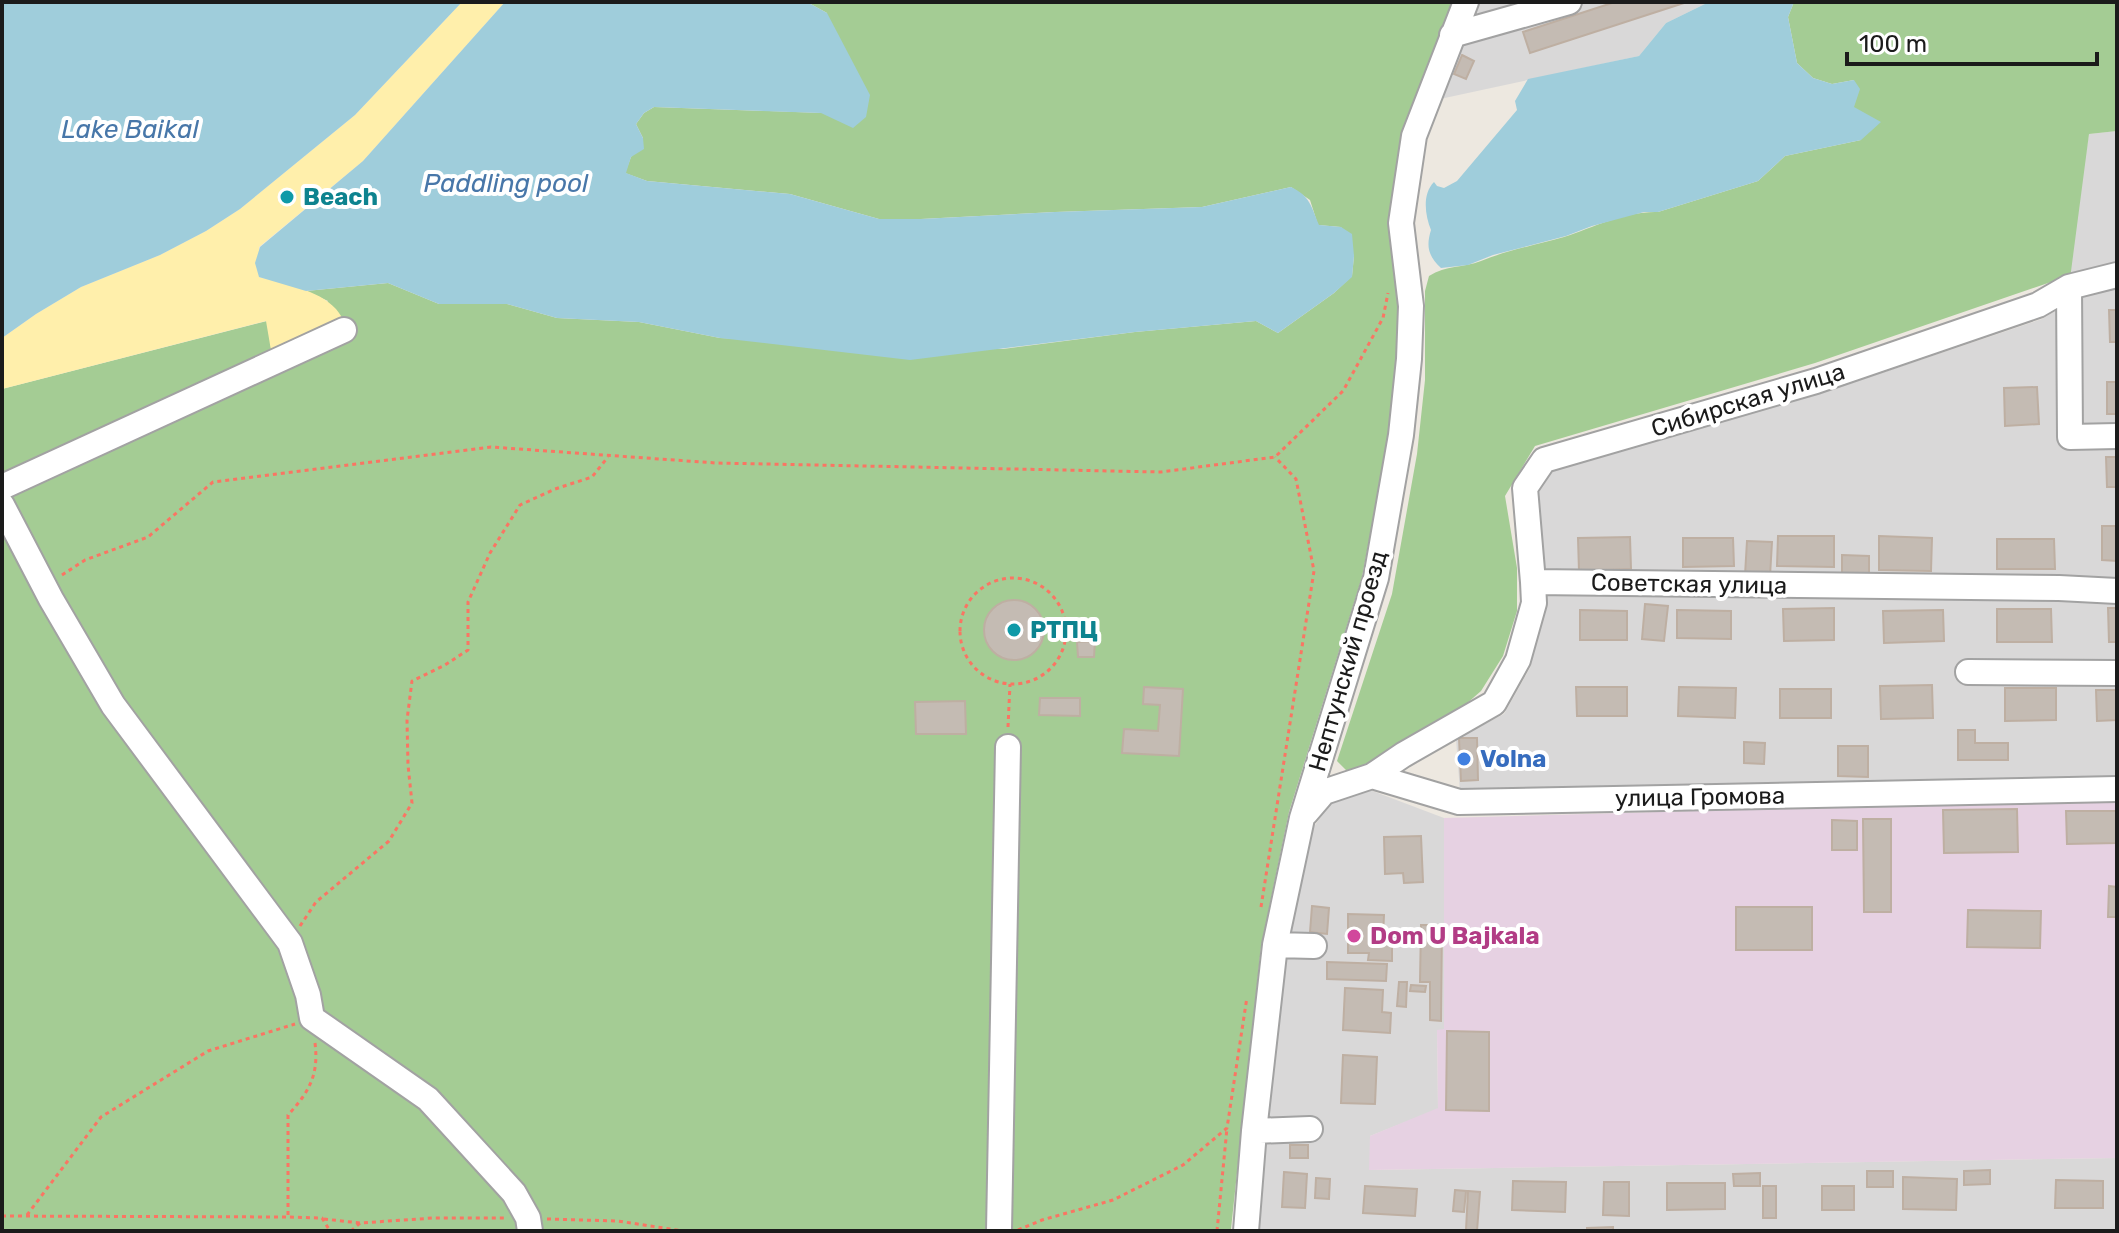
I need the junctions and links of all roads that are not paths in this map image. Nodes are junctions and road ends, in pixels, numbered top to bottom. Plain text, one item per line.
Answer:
1 (1466, 2) edge
2 (1569, 2) edge
3 (1452, 35) junction
4 (2117, 275) edge
5 (2069, 287) junction
6 (344, 330) dead end
7 (2117, 436) edge
8 (2, 487) edge
9 (2, 505) edge
10 (1533, 582) junction
11 (2117, 591) edge
12 (1968, 672) dead end
13 (2117, 673) edge
14 (1008, 747) road end
15 (1372, 776) junction
16 (2117, 789) edge
17 (1302, 818) junction
18 (1275, 945) junction
19 (1314, 946) dead end
20 (1310, 1129) dead end
21 (1254, 1131) junction
22 (530, 1231) edge
23 (999, 1231) edge
24 (1246, 1231) edge

1 - 3 street, Нептунский проезд
2 - 3 street
3 - 17 street, Нептунский проезд
4 - 5 street, Сибирская улица
5 - 7 street
5 - 10 street, Сибирская улица
6 - 8 street
9 - 22 street
10 - 11 street, Советская улица
10 - 15 street
12 - 13 street
14 - 23 street
15 - 16 street, улица Громова
15 - 17 street
17 - 18 street, Нептунский проезд
18 - 19 street
18 - 21 street, Нептунский проезд
20 - 21 street
21 - 24 street, Нептунский проезд

